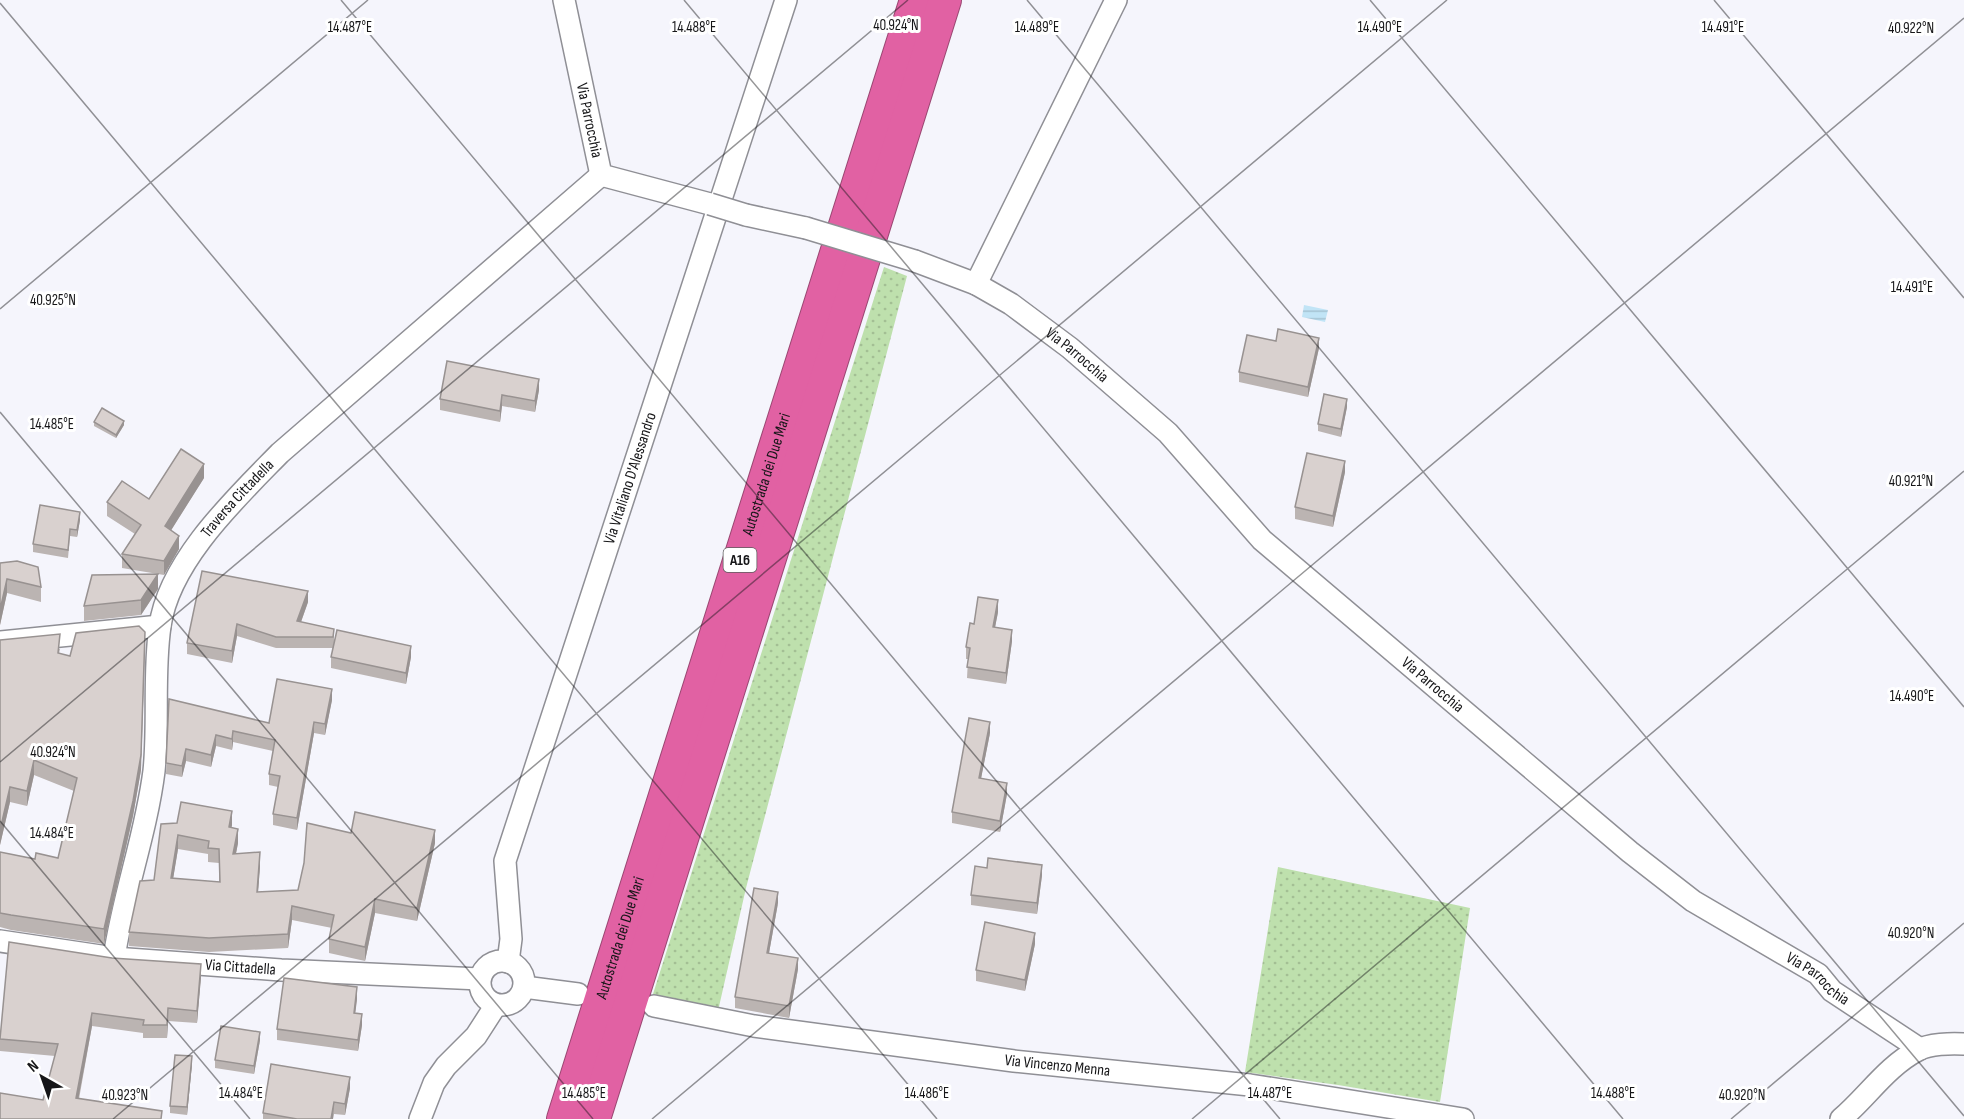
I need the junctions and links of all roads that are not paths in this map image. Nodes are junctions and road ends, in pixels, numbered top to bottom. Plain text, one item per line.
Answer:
1 (564, 0) edge
2 (786, 0) edge
3 (916, 0) edge
4 (945, 0) edge
5 (1116, 0) edge
6 (601, 175) junction
7 (976, 284) junction
8 (160, 626) junction
9 (0, 642) edge
10 (1, 947) edge
11 (114, 958) junction
12 (508, 962) junction
13 (480, 979) junction
14 (524, 987) junction
15 (578, 994) dead end
16 (496, 1005) junction
17 (654, 1006) dead end
18 (1964, 1044) edge
19 (1920, 1049) junction
20 (420, 1119) edge
21 (563, 1119) edge
22 (594, 1119) edge
23 (1463, 1119) edge
24 (1841, 1119) edge

1 - 6 street, Via Parrocchia
2 - 12 street, Via Vitaliano D'Alessandro
3 - 21 highway, Autostrada dei Due Mari / A16
4 - 22 highway, Autostrada dei Due Mari / A16
5 - 7 street
6 - 7 street, Via Parrocchia, bridge
6 - 8 street, Traversa Cittadella
7 - 19 street, Via Parrocchia
8 - 9 street
8 - 11 street, Traversa Cittadella
10 - 11 street, Via Cittadella
11 - 13 street, Via Cittadella
12 - 13 street
12 - 14 street
13 - 16 street
14 - 15 street
14 - 16 street
16 - 20 street
17 - 23 street, Via Vincenzo Menna
18 - 19 street
19 - 24 street

